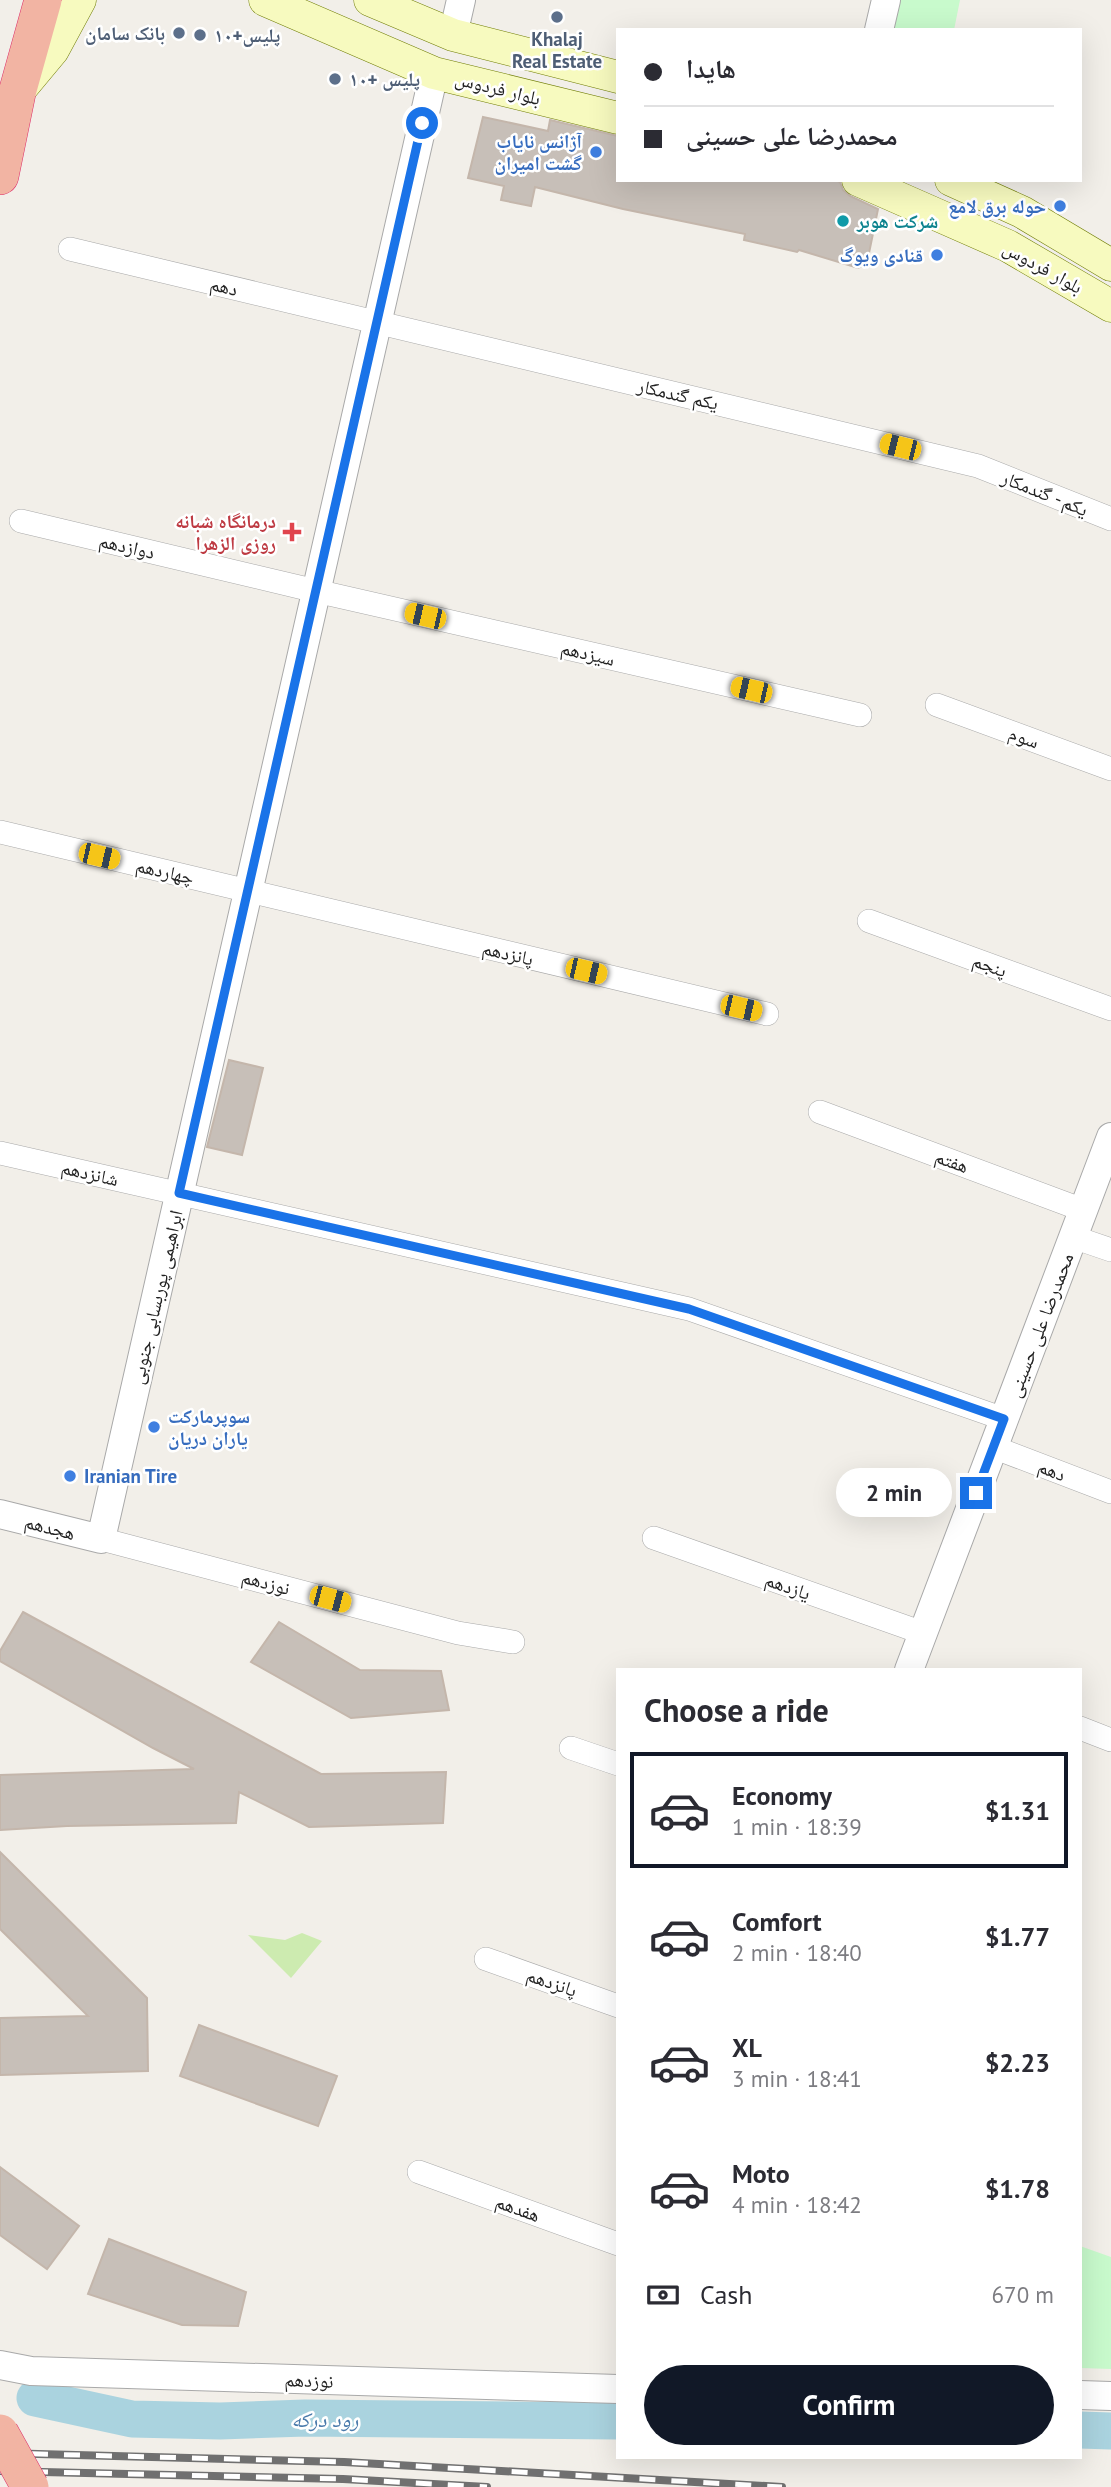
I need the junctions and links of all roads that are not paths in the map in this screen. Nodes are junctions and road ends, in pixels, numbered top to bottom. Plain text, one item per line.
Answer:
1 (43, 0) edge
2 (80, 0) edge
3 (265, 0) edge
4 (370, 0) edge
5 (461, 0) edge
6 (886, 0) edge
7 (879, 28) edge
8 (453, 35) junction
9 (434, 73) junction
10 (616, 76) edge
11 (17, 93) junction
12 (616, 118) edge
13 (0, 176) edge
14 (863, 182) edge
15 (955, 182) edge
16 (70, 249) dead end
17 (1111, 265) edge
18 (1111, 306) edge
19 (377, 322) junction
20 (978, 466) joint
21 (1111, 519) edge
22 (21, 521) dead end
23 (316, 591) junction
24 (937, 705) dead end
25 (860, 715) dead end
26 (1111, 769) edge
27 (0, 832) edge
28 (248, 891) junction
29 (869, 921) dead end
30 (1111, 1009) edge
31 (767, 1014) dead end
32 (820, 1112) dead end
33 (1111, 1137) edge
34 (0, 1153) edge
35 (179, 1193) junction
36 (1083, 1210) junction
37 (1073, 1237) junction
38 (1111, 1250) edge
39 (1004, 1419) junction
40 (993, 1447) junction
41 (1111, 1492) edge
42 (0, 1514) edge
43 (654, 1538) dead end
44 (101, 1539) junction
45 (923, 1633) junction
46 (513, 1642) dead end
47 (911, 1668) edge
48 (1082, 1729) edge
49 (1111, 1740) edge
50 (571, 1748) dead end
51 (616, 1763) edge
52 (486, 1959) dead end
53 (616, 2005) edge
54 (419, 2172) dead end
55 (616, 2243) edge
56 (0, 2365) edge
57 (616, 2389) edge
58 (1082, 2395) edge
59 (1111, 2396) edge
60 (0, 2433) edge
61 (30, 2487) edge

1 - 11 highway
2 - 11 main road
3 - 9 main road, بلوار فردوس
4 - 8 main road
5 - 8 street
6 - 7 street
8 - 10 main road
9 - 12 main road, بلوار فردوس
9 - 19 street, ابراهیمی پوربسابی جنوبی
11 - 13 highway
14 - 18 main road, بلوار فردوس
15 - 17 main road, بلوار فردوس
16 - 19 street, دهم
19 - 20 street, یکم گندمکار
19 - 23 street, ابراهیمی پوربسابی جنوبی
20 - 21 street, یکم - گندمکار
22 - 23 street, دوازدهم
23 - 25 street, سیزدهم
23 - 28 street, ابراهیمی پوربسابی جنوبی
24 - 26 street, سوم
27 - 28 street, چهاردهم
28 - 31 street, پانزدهم
28 - 35 street, ابراهیمی پوربسابی جنوبی
29 - 30 street, پنجم
32 - 36 street, هفتم
33 - 36 street, محمدرضا علی حسینی
34 - 35 street, شانزدهم
35 - 39 street, شانزدهم
35 - 44 street, ابراهیمی پوربسابی جنوبی
36 - 37 street, محمدرضا علی حسینی
37 - 38 street
37 - 39 street, محمدرضا علی حسینی
39 - 40 street, محمدرضا علی حسینی
40 - 41 street, دهم
40 - 45 street, محمدرضا علی حسینی
42 - 44 street, هجدهم
43 - 45 street, یازدهم
44 - 46 street, نوزدهم
45 - 47 street, محمدرضا علی حسینی
48 - 49 street
50 - 51 street
52 - 53 street, پانزدهم
54 - 55 street, هفدهم
56 - 57 street, نوزدهم
58 - 59 street
60 - 61 highway, bridge

